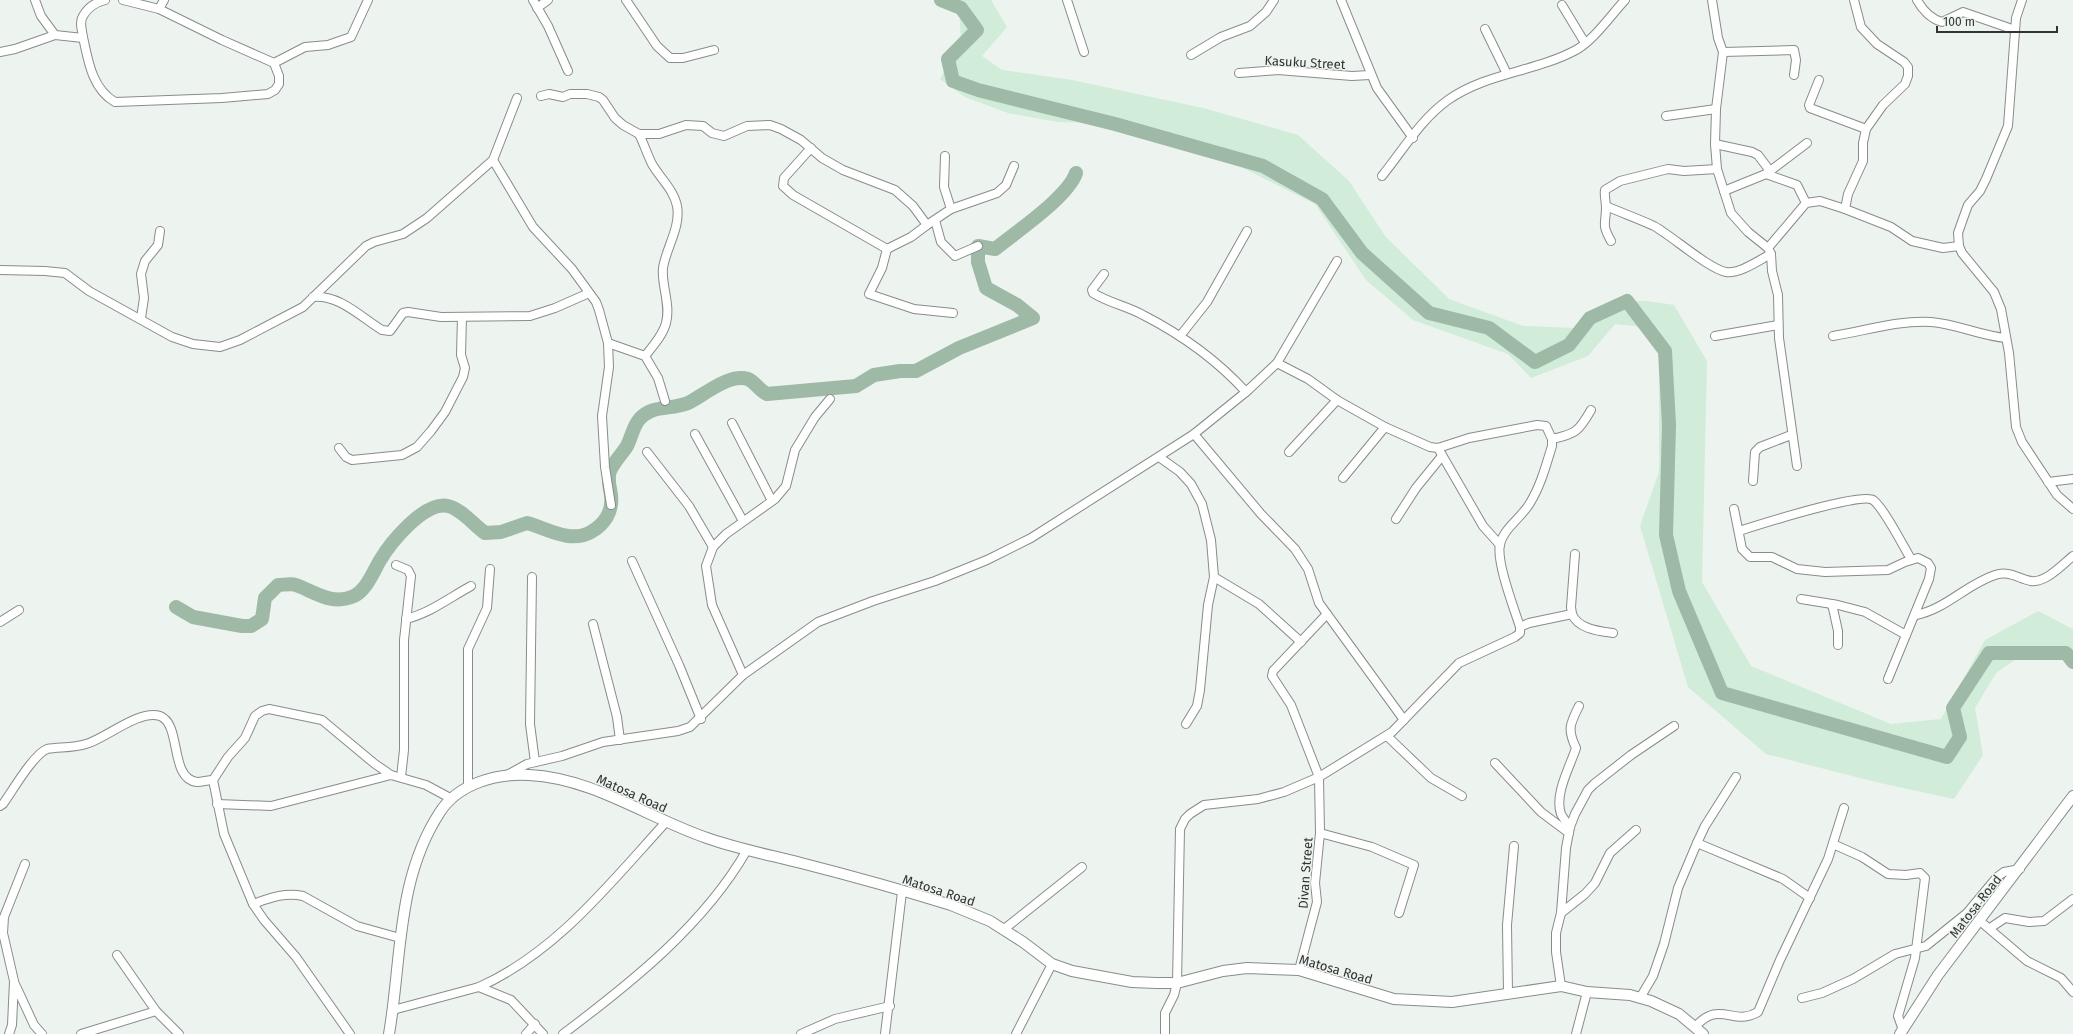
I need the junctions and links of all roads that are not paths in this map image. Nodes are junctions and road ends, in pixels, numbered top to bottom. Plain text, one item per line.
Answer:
1 (35, 0) edge
2 (106, 0) edge
3 (123, 0) edge
4 (164, 0) edge
5 (368, 0) edge
6 (533, 0) edge
7 (548, 0) edge
8 (626, 0) edge
9 (1067, 0) edge
10 (1274, 0) edge
11 (1341, 0) edge
12 (1625, 0) edge
13 (1712, 0) edge
14 (1854, 0) edge
15 (1917, 0) edge
16 (2013, 0) edge
17 (2022, 0) edge
18 (1562, 5) dead end
19 (537, 8) junction
20 (159, 9) junction
21 (2018, 11) junction
22 (1485, 29) dead end
23 (2015, 30) junction
24 (55, 35) junction
25 (83, 38) junction
26 (1585, 43) junction
27 (714, 50) dead end
28 (0, 52) edge
29 (1084, 52) dead end
30 (1723, 52) junction
31 (1191, 55) dead end
32 (274, 63) junction
33 (568, 71) dead end
34 (1239, 73) dead end
35 (1507, 74) junction
36 (1370, 75) junction
37 (1794, 75) dead end
38 (1819, 80) dead end
39 (541, 96) dead end
40 (518, 98) dead end
41 (1716, 109) junction
42 (1666, 116) dead end
43 (1866, 129) junction
44 (639, 134) junction
45 (1412, 138) junction
46 (1807, 143) dead end
47 (1715, 144) junction
48 (811, 148) junction
49 (944, 156) dead end
50 (493, 160) junction
51 (1014, 166) dead end
52 (1717, 169) junction
53 (1768, 172) junction
54 (1382, 176) dead end
55 (1724, 191) junction
56 (1806, 203) junction
57 (1606, 206) junction
58 (950, 209) junction
59 (1845, 209) junction
60 (935, 220) junction
61 (927, 225) junction
62 (160, 231) dead end
63 (1247, 231) dead end
64 (1611, 241) dead end
65 (978, 246) dead end
66 (1959, 246) junction
67 (887, 249) junction
68 (1770, 251) junction
69 (1337, 261) dead end
70 (0, 270) edge
71 (1104, 274) dead end
72 (589, 292) junction
73 (313, 297) junction
74 (952, 312) dead end
75 (462, 317) junction
76 (140, 318) junction
77 (1778, 325) junction
78 (1180, 336) junction
79 (1715, 336) dead end
80 (1833, 336) dead end
81 (2006, 338) junction
82 (608, 342) junction
83 (645, 356) junction
84 (1277, 363) junction
85 (1246, 392) junction
86 (830, 399) dead end
87 (1337, 400) junction
88 (665, 401) dead end
89 (1591, 410) dead end
90 (732, 423) dead end
91 (1385, 427) junction
92 (695, 434) dead end
93 (1194, 434) junction
94 (1791, 435) junction
95 (1552, 439) junction
96 (339, 448) dead end
97 (647, 452) dead end
98 (1289, 452) dead end
99 (1440, 452) junction
100 (1159, 457) junction
101 (1797, 466) dead end
102 (1343, 478) dead end
103 (2073, 479) edge
104 (1753, 481) dead end
105 (2048, 482) junction
106 (772, 501) junction
107 (611, 505) dead end
108 (1734, 509) dead end
109 (2073, 509) edge
110 (1396, 519) dead end
111 (743, 521) junction
112 (1740, 531) junction
113 (1500, 545) junction
114 (713, 547) junction
115 (1575, 554) dead end
116 (2073, 556) edge
117 (1911, 559) junction
118 (632, 561) dead end
119 (396, 565) dead end
120 (490, 569) dead end
121 (532, 577) dead end
122 (1214, 577) junction
123 (471, 586) dead end
124 (1801, 599) dead end
125 (1832, 604) junction
126 (19, 610) dead end
127 (1327, 614) junction
128 (1572, 614) junction
129 (1916, 615) junction
130 (406, 620) junction
131 (0, 622) edge
132 (593, 624) dead end
133 (1520, 627) junction
134 (1614, 633) dead end
135 (1906, 635) junction
136 (1301, 642) junction
137 (1838, 645) dead end
138 (743, 675) junction
139 (1888, 679) dead end
140 (1579, 706) dead end
141 (701, 719) junction
142 (1404, 720) junction
143 (1186, 724) dead end
144 (1674, 726) dead end
145 (1387, 736) junction
146 (620, 740) junction
147 (535, 762) junction
148 (1495, 763) dead end
149 (391, 775) junction
150 (506, 775) junction
151 (401, 777) junction
152 (1319, 777) junction
153 (1736, 777) dead end
154 (213, 780) junction
155 (468, 786) junction
156 (1462, 796) dead end
157 (2073, 796) edge
158 (452, 799) junction
159 (217, 804) junction
160 (0, 806) edge
161 (1844, 808) dead end
162 (666, 822) junction
163 (1569, 830) junction
164 (1636, 830) dead end
165 (1320, 833) junction
166 (1696, 843) junction
167 (1833, 844) junction
168 (1514, 846) dead end
169 (747, 850) junction
170 (25, 864) dead end
171 (1082, 868) dead end
172 (2020, 869) junction
173 (902, 892) junction
174 (1810, 898) junction
175 (2073, 899) edge
176 (253, 904) junction
177 (1399, 913) dead end
178 (1561, 913) junction
179 (1980, 920) junction
180 (1990, 928) junction
181 (1003, 930) junction
182 (400, 938) junction
183 (1917, 949) junction
184 (117, 955) dead end
185 (1052, 964) junction
186 (1299, 970) junction
187 (14, 981) junction
188 (1177, 983) junction
189 (1561, 986) junction
190 (479, 987) junction
191 (1587, 992) junction
192 (2073, 992) edge
193 (1508, 993) junction
194 (1640, 998) junction
195 (1802, 998) dead end
196 (890, 1006) junction
197 (393, 1010) junction
198 (156, 1011) junction
199 (535, 1024) junction
200 (1695, 1027) junction
201 (1902, 1032) edge
202 (9, 1034) edge
203 (42, 1034) edge
204 (81, 1034) edge
205 (179, 1034) edge
206 (350, 1034) edge
207 (389, 1034) edge
208 (526, 1034) edge
209 (543, 1034) edge
210 (563, 1034) edge
211 (801, 1034) edge
212 (885, 1034) edge
213 (1016, 1034) edge
214 (1165, 1034) edge
215 (1576, 1034) edge
216 (1703, 1034) edge

1 - 24 street
2 - 25 street
3 - 20 street
4 - 20 street
5 - 32 street
6 - 19 street
7 - 19 street
8 - 27 street
9 - 29 street
10 - 31 street
11 - 36 street
12 - 26 street
13 - 30 street
14 - 43 street
15 - 23 street
16 - 21 street
17 - 21 street
18 - 26 street
19 - 33 street
20 - 32 street
21 - 23 street
22 - 35 street
23 - 66 street
24 - 25 street
24 - 28 street
25 - 32 street
26 - 35 street
30 - 37 street
30 - 41 street
34 - 36 street, Kasuku Street
35 - 45 street
36 - 45 street
38 - 43 street
39 - 44 street
40 - 50 street
41 - 42 street
41 - 47 street
43 - 59 street
44 - 48 street
44 - 83 street
45 - 54 street
46 - 53 street
47 - 52 street
47 - 53 street
48 - 61 street
48 - 67 street
49 - 58 street
50 - 72 street
50 - 73 street
51 - 58 street
52 - 55 street
52 - 57 street
53 - 55 street
53 - 56 street
55 - 68 street
56 - 59 street
56 - 68 street
57 - 64 street
57 - 68 street
58 - 60 street
59 - 66 street
60 - 61 street
60 - 65 street
61 - 67 street
62 - 76 street
63 - 78 street
66 - 81 street
67 - 74 street
68 - 77 street
69 - 84 street
70 - 76 street
71 - 78 street
72 - 75 street
72 - 82 street
73 - 75 street
73 - 76 street
75 - 96 street
77 - 79 street
77 - 94 street
78 - 85 street
80 - 81 street
81 - 105 street
82 - 83 street
82 - 107 street
83 - 88 street
84 - 85 street
84 - 87 street
85 - 93 street
86 - 106 street
87 - 91 street
87 - 98 street
89 - 95 street
90 - 106 street
91 - 99 street
91 - 102 street
92 - 111 street
93 - 100 street
93 - 127 street
94 - 101 street
94 - 104 street
95 - 99 street
95 - 113 street
97 - 114 street
99 - 110 street
99 - 113 street
100 - 122 street
100 - 138 street
103 - 105 street
105 - 109 street
106 - 111 street
108 - 112 street
111 - 114 street
112 - 117 street
112 - 117 street
113 - 133 street
114 - 138 street
115 - 128 street
116 - 129 street
117 - 129 street
118 - 141 street
119 - 130 street
120 - 155 street
121 - 147 street
122 - 136 street
122 - 143 street
123 - 130 street
124 - 125 street
125 - 135 street
125 - 137 street
126 - 131 street
127 - 136 street
127 - 142 street
128 - 133 street
128 - 134 street
129 - 135 street
130 - 151 street
132 - 146 street
133 - 142 street
135 - 139 street
136 - 152 street
138 - 141 street
140 - 163 street
141 - 146 street
142 - 145 street
144 - 163 street
145 - 152 street
145 - 156 street
146 - 147 street
147 - 150 street
148 - 163 street
149 - 151 street
149 - 154 street
149 - 159 street
150 - 155 street, Matosa Road
150 - 162 street, Matosa Road
151 - 158 street
152 - 165 street, Divan Street
152 - 188 street
153 - 166 street
154 - 159 street
154 - 160 street
155 - 158 street, Matosa Road
157 - 172 street, Matosa Road
158 - 182 street, Matosa Road
159 - 176 street
161 - 167 street
162 - 169 street, Matosa Road
162 - 190 street
163 - 178 street
164 - 178 street
165 - 177 street
165 - 186 street, Divan Street
166 - 174 street
166 - 194 street
167 - 174 street
167 - 183 street
168 - 193 street
169 - 173 street, Matosa Road
169 - 210 street
170 - 187 street
171 - 181 street
172 - 179 street, Matosa Road
172 - 183 street
173 - 181 street, Matosa Road
173 - 196 street
174 - 200 street
175 - 180 street
176 - 182 street
176 - 206 street
178 - 189 street
179 - 180 street
179 - 201 street, Matosa Road
180 - 192 street
181 - 185 street, Matosa Road
182 - 197 street, Matosa Road
183 - 195 street
183 - 201 street
184 - 198 street
185 - 188 street, Matosa Road
185 - 213 street
186 - 188 street, Matosa Road
186 - 193 street, Matosa Road
187 - 202 street
187 - 203 street
188 - 214 street
189 - 191 street, Matosa Road
189 - 193 street, Matosa Road
190 - 197 street
190 - 199 street
191 - 194 street, Matosa Road
191 - 215 street
194 - 200 street, Matosa Road
196 - 211 street
196 - 212 street
197 - 207 street, Matosa Road
198 - 204 street
198 - 205 street
199 - 208 street
199 - 209 street
200 - 216 street, Matosa Road

